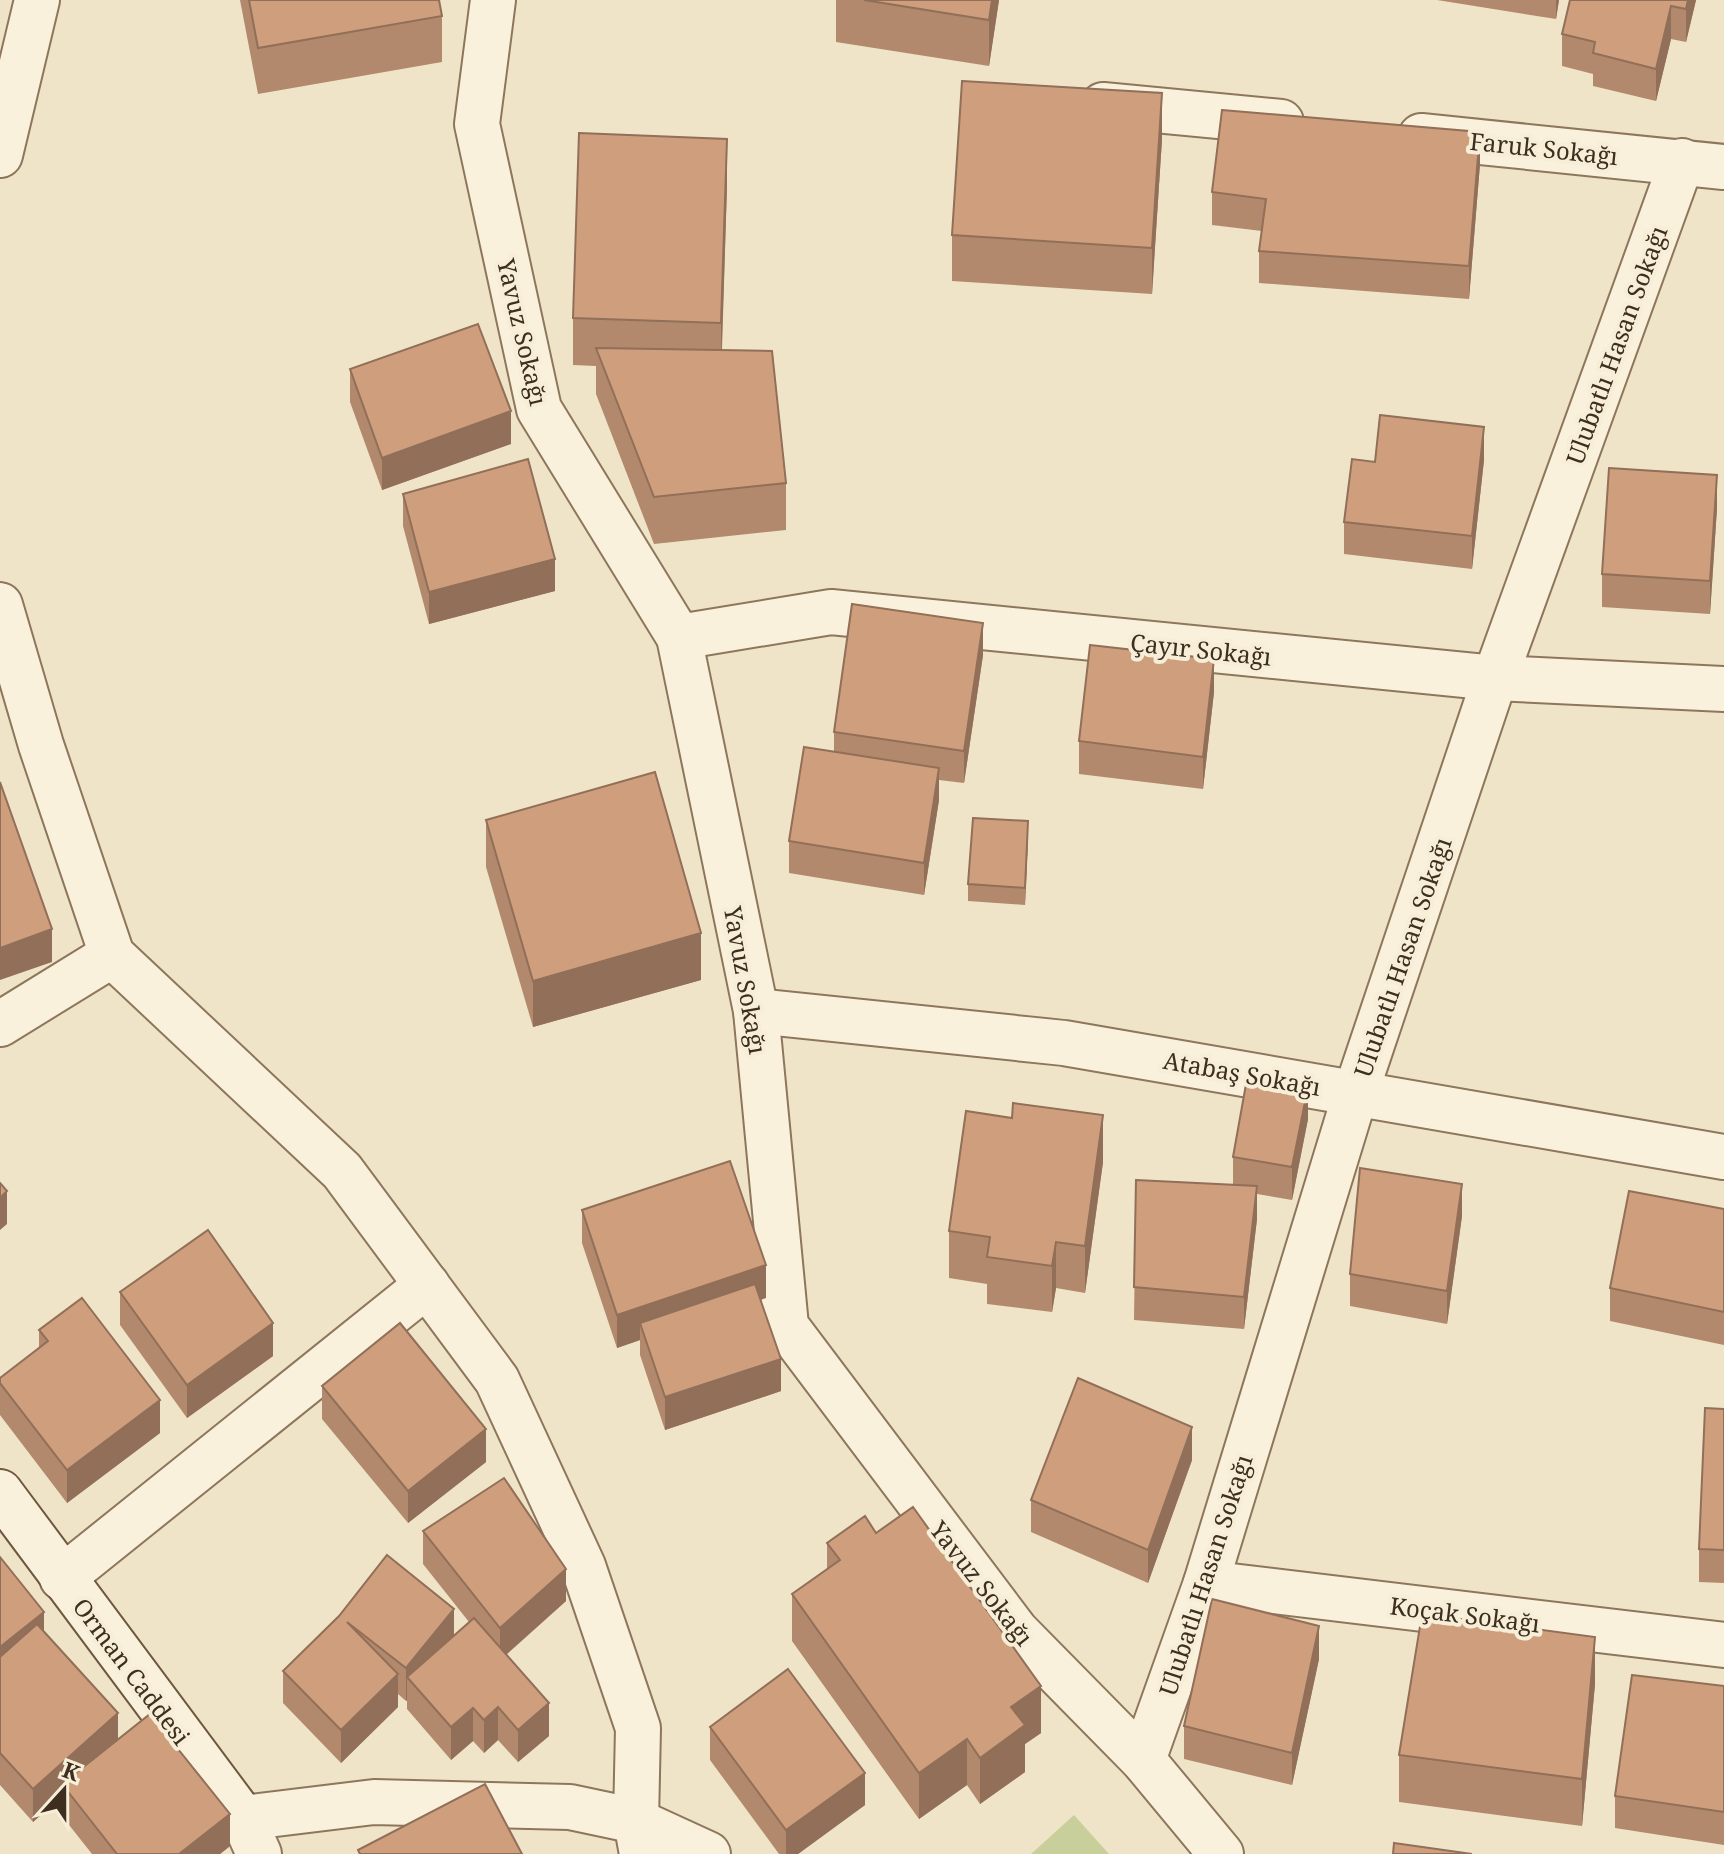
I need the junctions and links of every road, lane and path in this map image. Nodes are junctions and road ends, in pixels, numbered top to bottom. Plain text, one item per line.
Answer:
1 (37, 0) edge
2 (493, 0) edge
3 (1060, 101) edge
4 (1324, 126) edge
5 (1387, 132) edge
6 (0, 155) edge
7 (1703, 164) edge
8 (0, 605) edge
9 (679, 637) junction
10 (1495, 678) junction
11 (1724, 689) edge
12 (112, 955) junction
13 (756, 1011) junction
14 (0, 1024) edge
15 (1356, 1092) junction
16 (1724, 1157) edge
17 (427, 1285) junction
18 (0, 1492) edge
19 (62, 1578) junction
20 (1206, 1583) junction
21 (1724, 1645) edge
22 (1143, 1760) junction
23 (251, 1836) edge
24 (639, 1837) edge
25 (708, 1854) edge
26 (1221, 1854) edge

1 - 6 street
2 - 9 street, Yavuz Sokağı
3 - 4 street
5 - 7 street, Faruk Sokağı
7 - 10 street, Ulubatlı Hasan Sokağı
8 - 12 street
9 - 10 street, Çayır Sokağı
9 - 13 street, Yavuz Sokağı
10 - 11 street, Çayır Sokağı
10 - 15 street, Ulubatlı Hasan Sokağı
12 - 14 street
12 - 17 street
13 - 15 street, Atabaş Sokağı
13 - 22 street, Yavuz Sokağı
15 - 16 street, Atabaş Sokağı
15 - 20 street, Ulubatlı Hasan Sokağı
17 - 19 street
17 - 24 street
18 - 19 street, Orman Caddesi
19 - 23 street, Orman Caddesi
20 - 21 street, Koçak Sokağı
20 - 22 street, Ulubatlı Hasan Sokağı
22 - 26 street, Yavuz Sokağı
23 - 24 street
24 - 25 street

